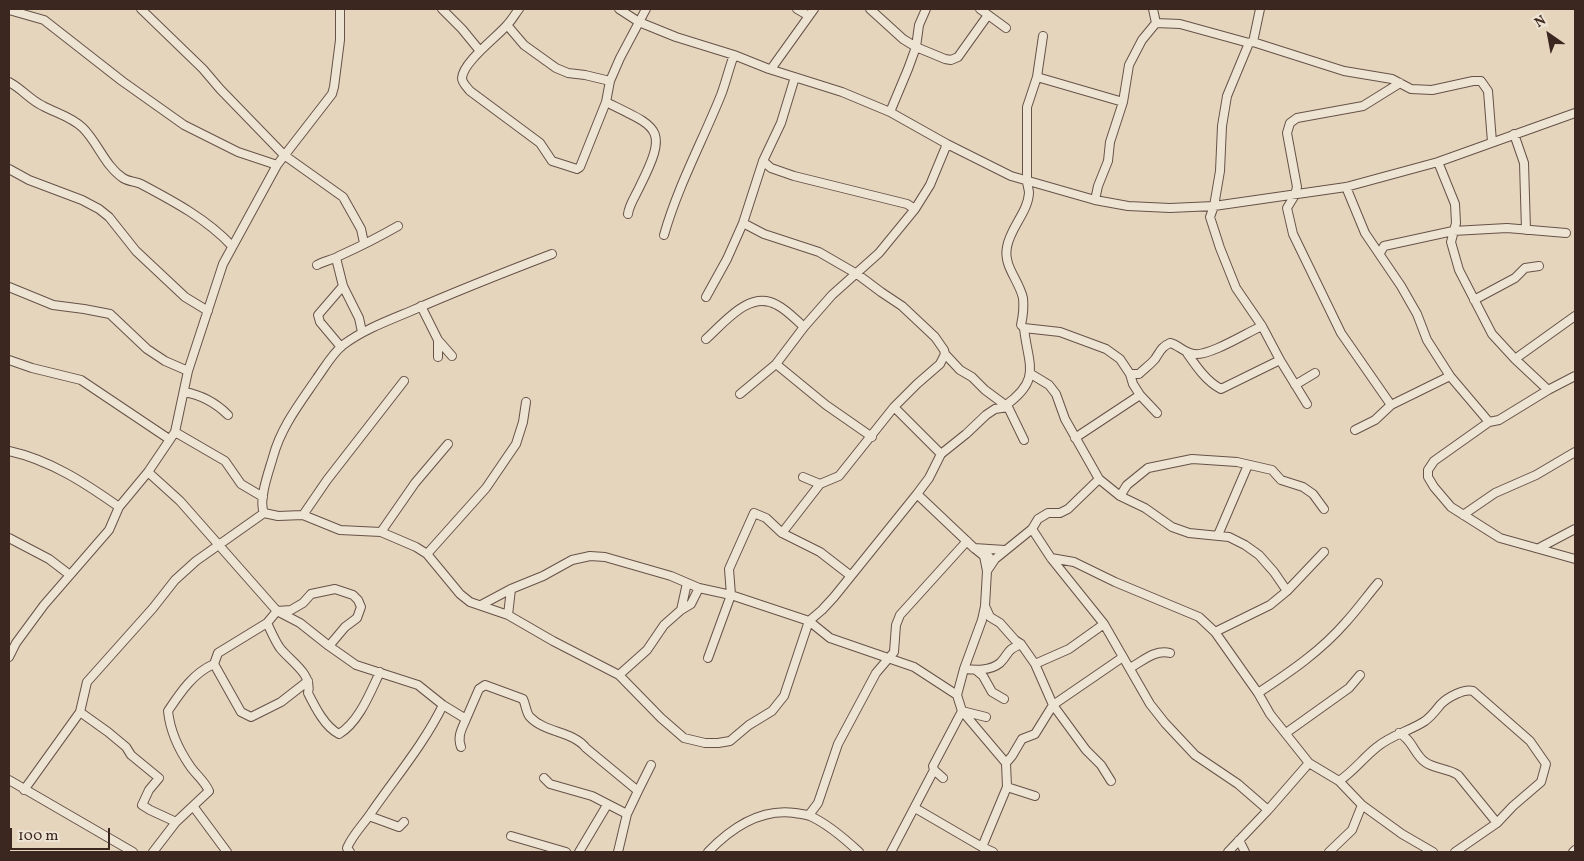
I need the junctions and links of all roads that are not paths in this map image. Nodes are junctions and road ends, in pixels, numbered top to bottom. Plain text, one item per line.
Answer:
1 (141, 9) edge
2 (340, 9) edge
3 (442, 9) edge
4 (519, 9) edge
5 (619, 9) edge
6 (646, 9) edge
7 (797, 9) edge
8 (814, 9) edge
9 (870, 9) edge
10 (926, 9) edge
11 (980, 9) edge
12 (1153, 9) edge
13 (1260, 9) edge
14 (9, 10) edge
15 (988, 15) junction
16 (809, 16) junction
17 (639, 22) junction
18 (1156, 23) junction
19 (507, 25) junction
20 (1006, 28) dead end
21 (1043, 36) dead end
22 (1251, 43) junction
23 (916, 47) junction
24 (480, 51) junction
25 (734, 55) junction
26 (770, 69) junction
27 (795, 77) junction
28 (1037, 77) junction
29 (610, 81) junction
30 (9, 82) edge
31 (1400, 83) junction
32 (606, 102) junction
33 (1122, 102) junction
34 (890, 112) junction
35 (1575, 113) edge
36 (1514, 134) junction
37 (1492, 142) junction
38 (947, 144) junction
39 (284, 155) junction
40 (763, 161) junction
41 (1438, 162) junction
42 (277, 165) junction
43 (9, 172) edge
44 (1027, 181) junction
45 (1346, 187) junction
46 (1295, 195) junction
47 (1096, 200) junction
48 (1214, 206) junction
49 (915, 209) junction
50 (628, 214) dead end
51 (743, 224) junction
52 (398, 226) dead end
53 (1526, 230) junction
54 (1453, 231) junction
55 (1566, 233) dead end
56 (664, 235) dead end
57 (364, 243) junction
58 (232, 246) junction
59 (1380, 253) junction
60 (552, 254) dead end
61 (336, 258) junction
62 (317, 265) dead end
63 (1539, 266) dead end
64 (857, 274) junction
65 (344, 286) junction
66 (9, 287) edge
67 (706, 297) dead end
68 (1474, 300) junction
69 (421, 306) junction
70 (208, 311) junction
71 (1575, 316) edge
72 (804, 326) junction
73 (1262, 326) junction
74 (1024, 328) junction
75 (362, 332) junction
76 (706, 339) dead end
77 (438, 340) junction
78 (341, 347) junction
79 (1187, 352) junction
80 (945, 354) junction
81 (452, 356) dead end
82 (438, 357) dead end
83 (1515, 359) junction
84 (9, 360) edge
85 (1280, 360) junction
86 (776, 364) junction
87 (188, 370) junction
88 (1315, 373) dead end
89 (1031, 374) junction
90 (1130, 374) junction
91 (1450, 376) junction
92 (1575, 376) edge
93 (404, 381) dead end
94 (1295, 385) junction
95 (1548, 390) junction
96 (184, 392) junction
97 (740, 394) dead end
98 (1140, 395) junction
99 (526, 402) dead end
100 (1307, 404) dead end
101 (1391, 405) junction
102 (1008, 407) junction
103 (894, 408) junction
104 (1157, 413) dead end
105 (228, 415) dead end
106 (1489, 422) junction
107 (1354, 430) dead end
108 (172, 436) junction
109 (872, 437) junction
110 (1075, 438) junction
111 (1024, 440) dead end
112 (448, 444) dead end
113 (9, 451) edge
114 (1575, 452) edge
115 (942, 454) junction
116 (1248, 465) junction
117 (148, 472) junction
118 (803, 477) dead end
119 (1099, 479) junction
120 (820, 484) junction
121 (917, 494) junction
122 (1120, 496) junction
123 (263, 497) junction
124 (120, 507) junction
125 (1324, 509) dead end
126 (264, 513) junction
127 (303, 515) junction
128 (1463, 516) junction
129 (1032, 529) junction
130 (1575, 529) edge
131 (381, 532) junction
132 (782, 533) junction
133 (1218, 535) junction
134 (9, 538) edge
135 (966, 541) junction
136 (220, 544) junction
137 (974, 548) junction
138 (1538, 548) junction
139 (1005, 550) junction
140 (1324, 552) dead end
141 (427, 554) junction
142 (984, 556) junction
143 (1051, 558) junction
144 (995, 559) junction
145 (1575, 559) edge
146 (987, 571) junction
147 (70, 575) junction
148 (851, 576) junction
149 (1378, 582) dead end
150 (687, 583) junction
151 (699, 588) junction
152 (511, 589) junction
153 (1287, 591) junction
154 (730, 595) junction
155 (480, 605) junction
156 (681, 610) junction
157 (277, 611) junction
158 (508, 614) junction
159 (986, 618) junction
160 (809, 620) junction
161 (267, 624) junction
162 (1104, 624) junction
163 (1215, 632) junction
164 (12, 641) edge
165 (1021, 644) junction
166 (330, 646) junction
167 (1170, 653) dead end
168 (9, 657) edge
169 (889, 657) junction
170 (1123, 657) junction
171 (708, 658) dead end
172 (214, 664) junction
173 (1035, 664) junction
174 (1130, 668) junction
175 (964, 669) junction
176 (977, 671) junction
177 (380, 672) junction
178 (619, 675) junction
179 (1360, 675) dead end
180 (308, 681) junction
181 (1258, 693) junction
182 (957, 696) junction
183 (1004, 699) dead end
184 (443, 705) junction
185 (1053, 705) junction
186 (962, 711) junction
187 (80, 712) junction
188 (986, 717) dead end
189 (466, 719) junction
190 (1286, 733) junction
191 (1399, 734) junction
192 (461, 746) dead end
193 (1006, 763) junction
194 (1309, 763) junction
195 (651, 765) dead end
196 (934, 770) junction
197 (544, 778) dead end
198 (943, 778) dead end
199 (9, 780) edge
200 (1111, 781) dead end
201 (1339, 781) junction
202 (1007, 787) junction
203 (24, 790) junction
204 (638, 791) junction
205 (1035, 796) dead end
206 (607, 805) junction
207 (1362, 805) junction
208 (193, 806) junction
209 (915, 808) junction
210 (1268, 810) junction
211 (627, 814) junction
212 (808, 815) junction
213 (369, 816) junction
214 (176, 822) junction
215 (404, 822) dead end
216 (1497, 823) junction
217 (511, 836) dead end
218 (1239, 840) junction
219 (982, 847) junction
220 (133, 852) edge
221 (153, 852) edge
222 (227, 852) edge
223 (350, 852) edge
224 (562, 852) edge
225 (579, 852) edge
226 (618, 852) edge
227 (708, 852) edge
228 (859, 852) edge
229 (891, 852) edge
230 (993, 852) edge
231 (1228, 852) edge
232 (1245, 852) edge
233 (1329, 852) edge
234 (1433, 852) edge
235 (1455, 852) edge

1 - 39 street
2 - 39 street
3 - 24 street
4 - 19 street
5 - 17 street
6 - 17 street
7 - 16 street
8 - 16 street
9 - 23 street
10 - 23 street
11 - 15 street
12 - 18 street
13 - 22 street
14 - 42 street
15 - 20 street
15 - 23 street
16 - 26 street
17 - 25 street
17 - 29 street
18 - 22 street
18 - 33 street
19 - 24 street
19 - 29 street
21 - 28 street
22 - 31 street
22 - 48 street
23 - 34 street
24 - 32 street
25 - 26 street
25 - 56 street
26 - 27 street
27 - 34 street
27 - 40 street
28 - 33 street
28 - 44 street
29 - 32 street
30 - 58 street
31 - 37 street
31 - 46 street
32 - 50 street
33 - 47 street
34 - 38 street
35 - 36 street
36 - 37 street
36 - 53 street
37 - 41 street
38 - 44 street
38 - 49 street
39 - 42 street
39 - 57 street
40 - 49 street
40 - 51 street
41 - 45 street
41 - 54 street
42 - 58 street
43 - 70 street
44 - 47 street
44 - 74 street
45 - 46 street
45 - 59 street
46 - 48 street
46 - 101 street
47 - 48 street
48 - 73 street
49 - 64 street
51 - 64 street
51 - 67 street
52 - 57 street
53 - 54 street
53 - 55 street
54 - 59 street
54 - 68 street
57 - 61 street
58 - 70 street
59 - 91 street
60 - 69 street
61 - 62 street
61 - 65 street
63 - 68 street
64 - 72 street
64 - 80 street
65 - 75 street
65 - 78 street
66 - 87 street
68 - 83 street
69 - 75 street
69 - 77 street
70 - 87 street
71 - 83 street
72 - 76 street
72 - 86 street
73 - 79 street
73 - 85 street
74 - 89 street
74 - 90 street
75 - 78 street
77 - 81 street
77 - 82 street
78 - 123 street
79 - 85 street
79 - 90 street
80 - 102 street
80 - 103 street
83 - 95 street
84 - 108 street
85 - 94 street
86 - 97 street
86 - 109 street
87 - 96 street
88 - 94 street
89 - 102 street
89 - 110 street
90 - 98 street
91 - 101 street
91 - 106 street
92 - 95 street
93 - 127 street
94 - 100 street
95 - 106 street
96 - 105 street
96 - 108 street
98 - 104 street
98 - 110 street
99 - 141 street
101 - 107 street
102 - 111 street
102 - 115 street
103 - 109 street
103 - 115 street
106 - 128 street
108 - 117 street
108 - 123 street
109 - 120 street
110 - 119 street
112 - 131 street
113 - 124 street
114 - 128 street
115 - 121 street
116 - 122 street
116 - 125 street
116 - 133 street
117 - 124 street
117 - 136 street
118 - 120 street
119 - 122 street
119 - 129 street
120 - 132 street
121 - 135 street
121 - 148 street
122 - 133 street
123 - 126 street
124 - 147 street
126 - 127 street
126 - 136 street
127 - 131 street
128 - 138 street
129 - 139 street
129 - 143 street
130 - 138 street
131 - 141 street
132 - 148 street
132 - 154 street
133 - 153 street
134 - 147 street
135 - 137 street
135 - 169 street
136 - 157 street
136 - 187 street
137 - 139 street
137 - 142 street
138 - 145 street
139 - 144 street
140 - 153 street
141 - 155 street
142 - 144 street
142 - 146 street
143 - 162 street
143 - 163 street
144 - 146 street
146 - 159 street
147 - 164 street
148 - 160 street
149 - 181 street
150 - 151 street
150 - 152 street
150 - 156 street
151 - 154 street
151 - 156 street
152 - 155 street
152 - 158 street
153 - 163 street
154 - 160 street
154 - 171 street
155 - 158 street
156 - 178 street
157 - 161 street
157 - 166 street
157 - 166 street
158 - 178 street
159 - 165 street
159 - 175 street
160 - 169 street
160 - 178 street
161 - 172 street
161 - 180 street
162 - 170 street
162 - 173 street
163 - 181 street
164 - 168 street
165 - 173 street
165 - 176 street
166 - 177 street
167 - 174 street
169 - 182 street
169 - 212 street
170 - 174 street
170 - 185 street
172 - 180 street
172 - 208 street
173 - 185 street
174 - 210 street
175 - 176 street
175 - 182 street
176 - 183 street
177 - 180 street
177 - 184 street
179 - 190 street
181 - 190 street
182 - 186 street
184 - 189 street
184 - 213 street
185 - 193 street
185 - 200 street
186 - 188 street
186 - 193 street
186 - 196 street
187 - 203 street
187 - 214 street
189 - 192 street
189 - 204 street
190 - 194 street
191 - 201 street
191 - 216 street
191 - 216 street
193 - 202 street
194 - 201 street
194 - 210 street
195 - 204 street
196 - 198 street
196 - 209 street
197 - 206 street
199 - 203 street
201 - 207 street
202 - 205 street
202 - 219 street
203 - 220 street
204 - 211 street
206 - 211 street
206 - 225 street
207 - 233 street
207 - 234 street
208 - 214 street
208 - 222 street
209 - 219 street
209 - 229 street
210 - 218 street
211 - 226 street
212 - 227 street
212 - 228 street
213 - 215 street
213 - 223 street
214 - 221 street
216 - 235 street
217 - 224 street
218 - 231 street
218 - 232 street
219 - 230 street

